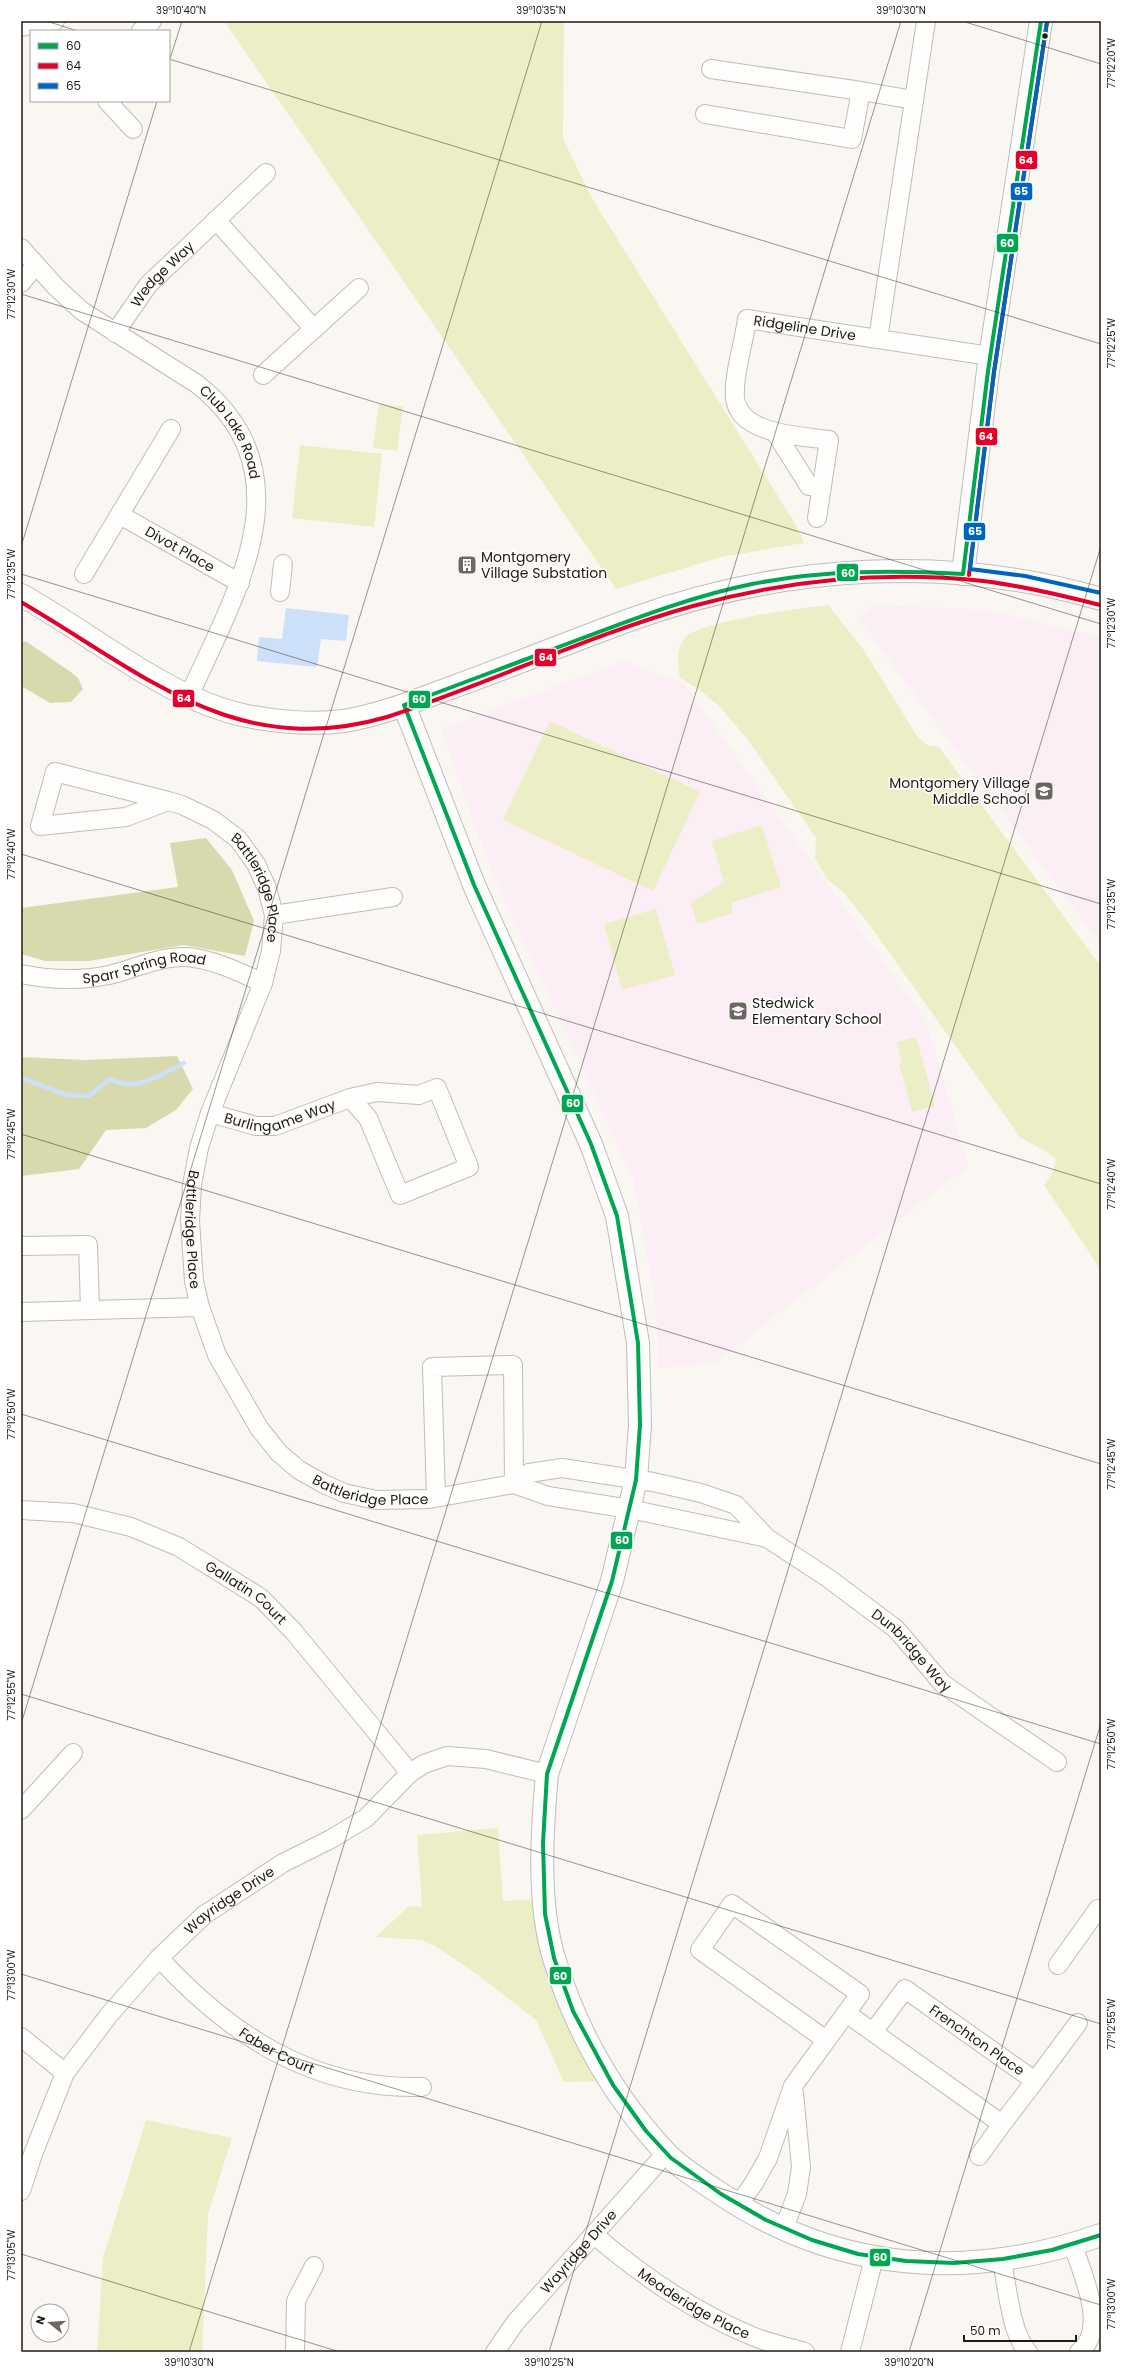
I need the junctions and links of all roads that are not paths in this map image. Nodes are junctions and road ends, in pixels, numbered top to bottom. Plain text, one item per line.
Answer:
1 (152, 21) edge
2 (926, 21) edge
3 (1041, 21) edge
4 (48, 25) edge
5 (21, 27) edge
6 (142, 30) edge
7 (711, 69) dead end
8 (861, 91) junction
9 (914, 100) junction
10 (108, 102) edge
11 (705, 114) dead end
12 (133, 129) dead end
13 (266, 173) dead end
14 (216, 220) junction
15 (21, 248) edge
16 (36, 265) junction
17 (21, 283) edge
18 (359, 288) dead end
19 (314, 329) junction
20 (115, 333) junction
21 (878, 339) junction
22 (990, 356) junction
23 (263, 375) dead end
24 (170, 429) dead end
25 (775, 432) junction
26 (822, 487) junction
27 (120, 514) junction
28 (817, 518) dead end
29 (284, 564) dead end
30 (84, 574) dead end
31 (963, 574) junction
32 (240, 583) junction
33 (280, 592) dead end
34 (21, 595) edge
35 (1101, 599) edge
36 (189, 696) junction
37 (404, 705) junction
38 (168, 801) junction
39 (393, 897) dead end
40 (274, 915) junction
41 (21, 974) edge
42 (264, 983) junction
43 (350, 1098) junction
44 (210, 1113) junction
45 (21, 1246) edge
46 (200, 1307) junction
47 (90, 1310) junction
48 (21, 1312) edge
49 (636, 1480) junction
50 (514, 1484) junction
51 (436, 1497) junction
52 (630, 1509) junction
53 (21, 1510) edge
54 (767, 1538) junction
55 (73, 1753) dead end
56 (1057, 1762) dead end
57 (410, 1773) junction
58 (547, 1774) junction
59 (21, 1810) edge
60 (1100, 1909) edge
61 (159, 1958) junction
62 (1058, 1965) dead end
63 (846, 2012) junction
64 (1078, 2022) dead end
65 (873, 2032) junction
66 (21, 2037) edge
67 (826, 2040) junction
68 (65, 2073) junction
69 (1035, 2081) junction
70 (793, 2086) junction
71 (422, 2087) dead end
72 (1002, 2124) junction
73 (666, 2153) junction
74 (979, 2156) dead end
75 (21, 2191) edge
76 (738, 2205) junction
77 (784, 2228) junction
78 (593, 2234) junction
79 (1101, 2235) edge
80 (1072, 2245) junction
81 (874, 2258) junction
82 (1002, 2260) junction
83 (314, 2266) dead end
84 (295, 2352) edge
85 (495, 2352) edge
86 (805, 2352) edge
87 (850, 2352) edge
88 (1028, 2352) edge
89 (1079, 2352) edge

1 - 6 street
2 - 9 street
3 - 22 street
4 - 5 street
7 - 8 street
8 - 9 street
8 - 11 street
9 - 21 street
10 - 12 street
13 - 14 street, Wedge Way
14 - 19 street
14 - 20 street, Wedge Way
15 - 16 street, Club Lake Road
16 - 17 street
16 - 20 street, Club Lake Road
18 - 19 street
19 - 23 street
20 - 32 street, Club Lake Road
21 - 22 street, Ridgeline Drive
21 - 25 street, Ridgeline Drive
22 - 31 street
24 - 27 street
25 - 26 street
25 - 26 street, Ridgeline Drive
26 - 28 street
27 - 30 street
27 - 32 street, Divot Place
29 - 33 street
31 - 35 street
31 - 37 street
32 - 36 street, Club Lake Road
34 - 36 street
36 - 37 street
37 - 49 street
38 - 38 street, Battleridge Place
38 - 40 street, Battleridge Place
39 - 40 street
40 - 42 street, Battleridge Place
41 - 42 street, Sparr Spring Road
42 - 44 street, Battleridge Place
43 - 43 street, Burlingame Way
43 - 44 street, Burlingame Way
44 - 46 street, Battleridge Place
45 - 47 street
46 - 47 street
46 - 51 street, Battleridge Place
47 - 48 street
49 - 50 street, Battleridge Place
49 - 52 street
49 - 54 street, Dunbridge Way
50 - 51 street, Battleridge Place
50 - 51 street
50 - 52 street, Battleridge Place
52 - 54 street, Dunbridge Way
52 - 58 street
53 - 57 street, Gallatin Court
54 - 56 street, Dunbridge Way
55 - 59 street
57 - 58 street, Wayridge Drive
57 - 61 street, Wayridge Drive
58 - 73 street
60 - 62 street
61 - 68 street, Wayridge Drive
61 - 71 street, Faber Court
63 - 65 street
63 - 67 street
63 - 67 street
64 - 69 street
65 - 69 street, Frenchton Place
65 - 72 street
66 - 68 street
67 - 70 street
68 - 75 street, Wayridge Drive
69 - 72 street, Frenchton Place
70 - 76 street
70 - 77 street
72 - 74 street, Frenchton Place
73 - 76 street
73 - 78 street, Wayridge Drive
76 - 77 street
77 - 81 street
78 - 85 street, Wayridge Drive
78 - 86 street, Meaderidge Place
79 - 80 street
80 - 82 street
80 - 89 street
81 - 82 street
81 - 87 street
82 - 88 street
83 - 84 street

